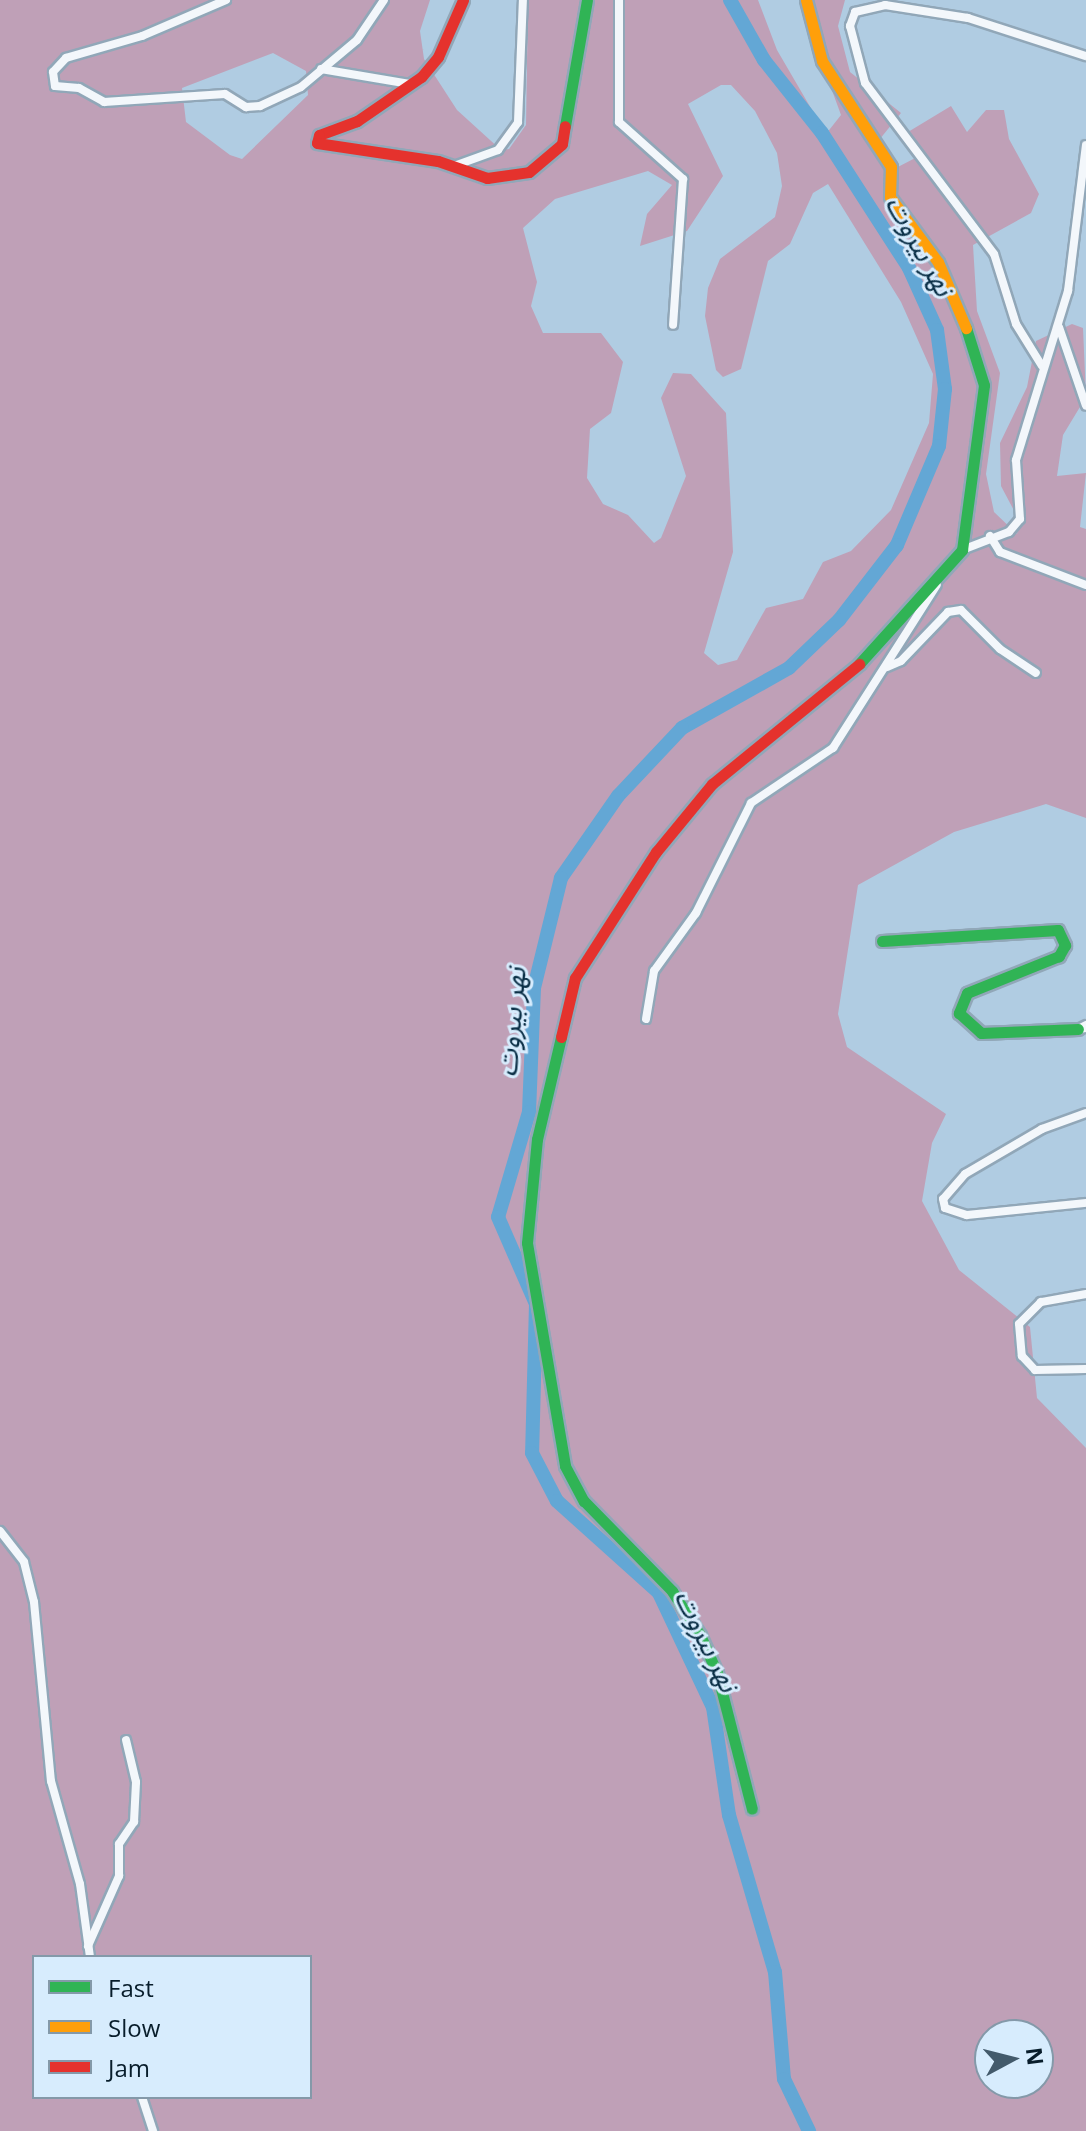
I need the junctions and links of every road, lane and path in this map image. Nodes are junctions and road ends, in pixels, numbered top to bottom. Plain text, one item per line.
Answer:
1 (226, 0) edge
2 (384, 0) edge
3 (463, 0) edge
4 (523, 0) edge
5 (587, 0) edge
6 (619, 0) edge
7 (806, 0) edge
8 (1086, 56) edge
9 (321, 69) junction
10 (410, 84) junction
11 (1086, 145) edge
12 (454, 166) junction
13 (673, 325) dead end
14 (1059, 326) junction
15 (1042, 366) junction
16 (1086, 406) edge
17 (990, 536) junction
18 (962, 550) junction
19 (943, 570) junction
20 (1086, 585) edge
21 (887, 667) junction
22 (1036, 673) dead end
23 (882, 941) dead end
24 (646, 1019) dead end
25 (1083, 1027) edge
26 (1086, 1113) edge
27 (1086, 1203) edge
28 (1086, 1294) edge
29 (1086, 1369) edge
30 (0, 1531) edge
31 (126, 1740) dead end
32 (752, 1809) dead end
33 (88, 1946) junction
34 (90, 1955) edge
35 (143, 2099) edge
36 (153, 2131) edge

1 - 9 street
2 - 9 street
3 - 10 street
4 - 12 street
5 - 12 street
6 - 13 street
7 - 18 street
8 - 15 street
9 - 10 street
10 - 12 street
11 - 14 street
14 - 15 street
14 - 16 street
15 - 17 street
17 - 18 street
17 - 20 street
18 - 19 street
19 - 21 street
19 - 32 street
21 - 22 street
21 - 24 street
23 - 25 street
26 - 27 street
28 - 29 street
30 - 33 street
31 - 33 street
33 - 34 street
35 - 36 street

